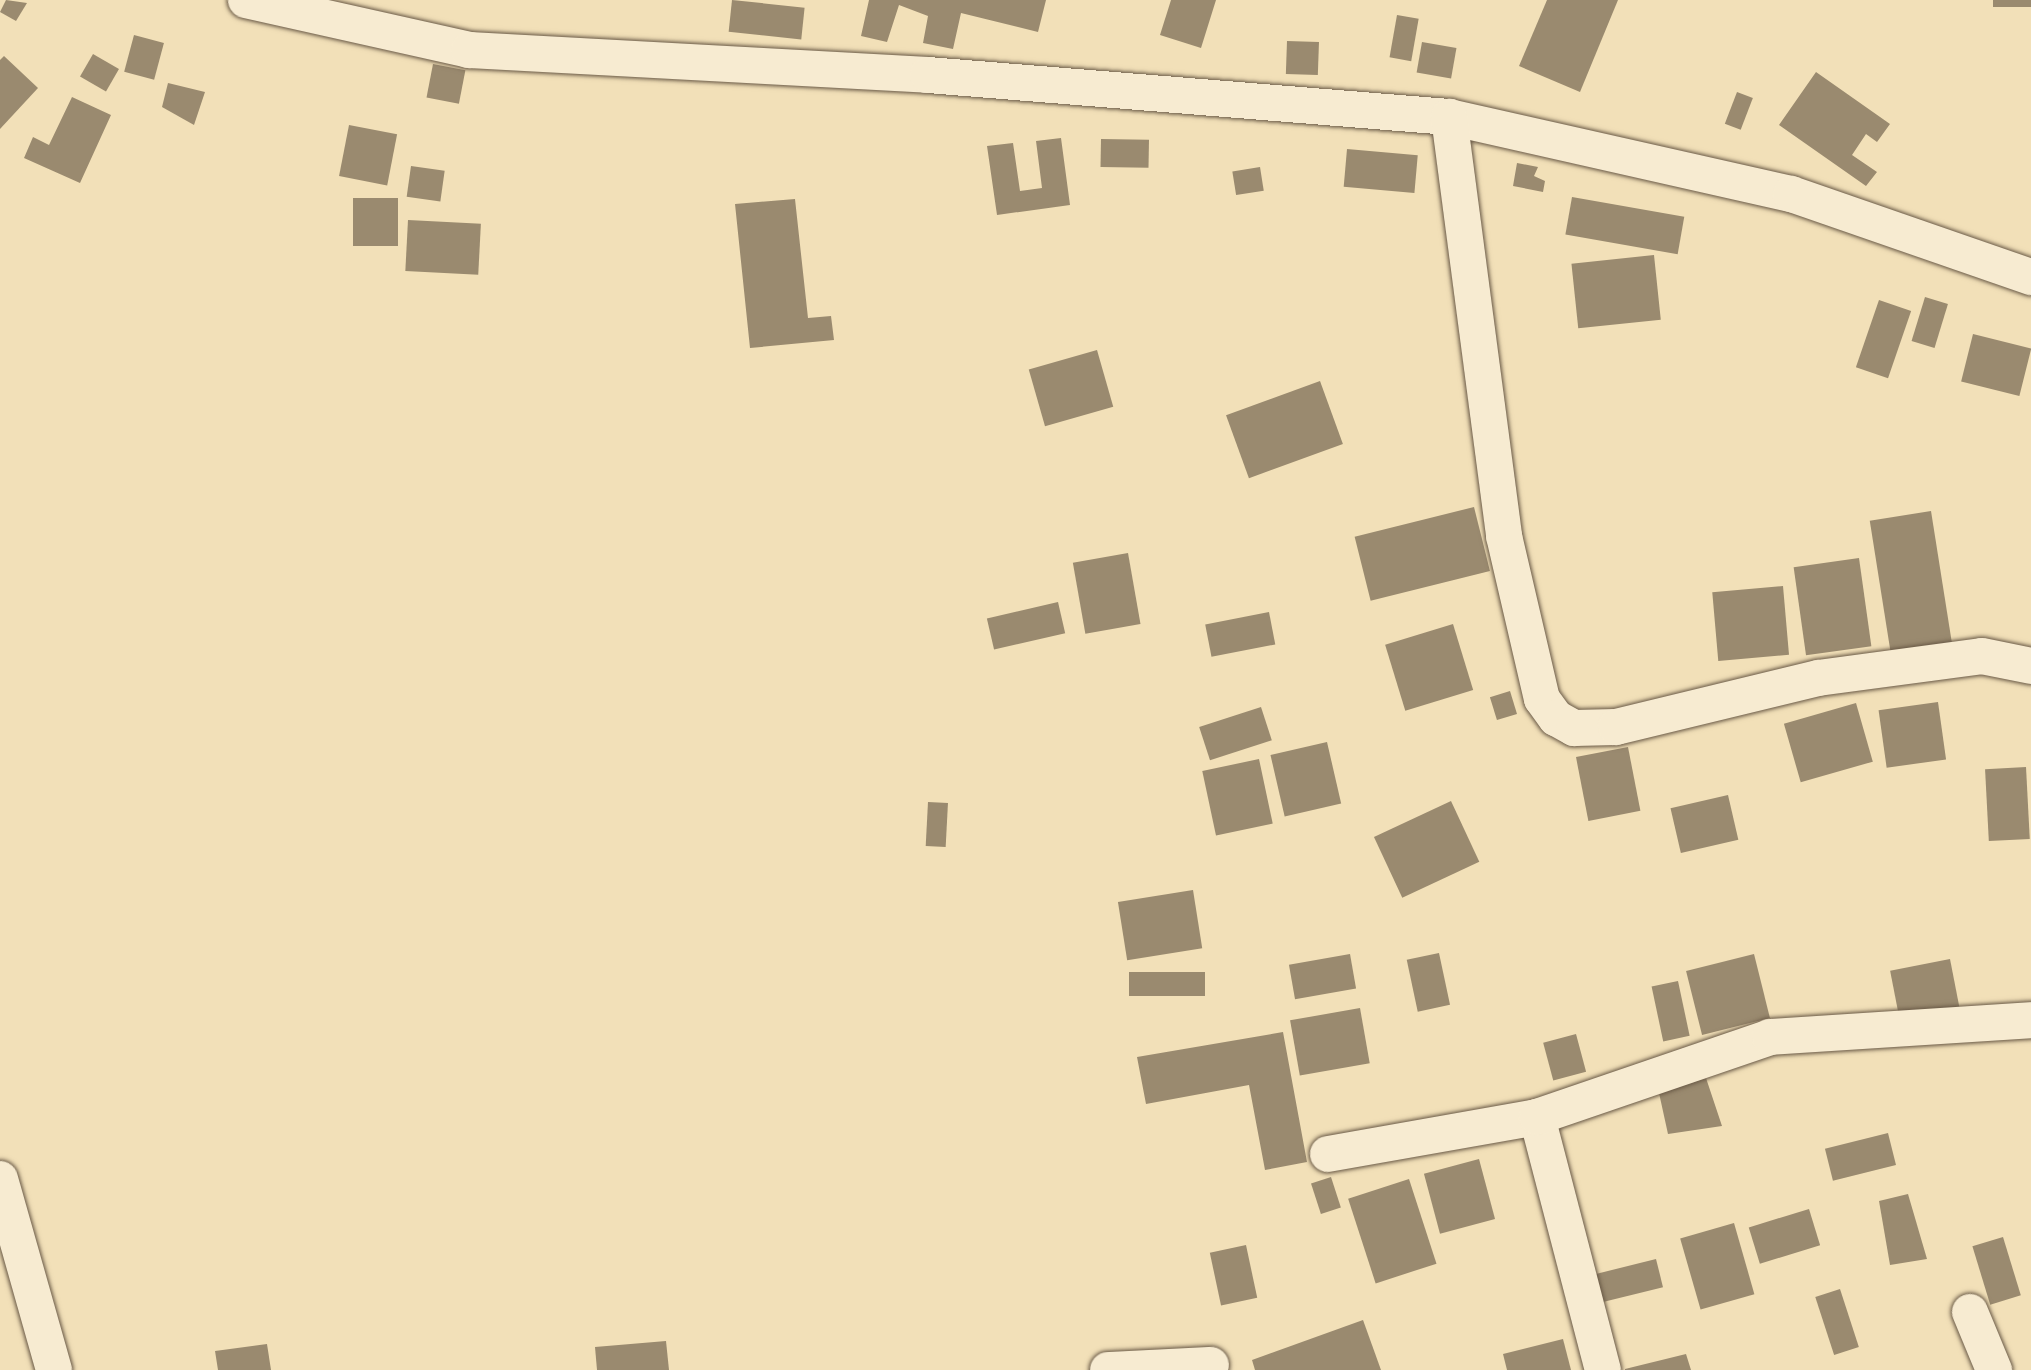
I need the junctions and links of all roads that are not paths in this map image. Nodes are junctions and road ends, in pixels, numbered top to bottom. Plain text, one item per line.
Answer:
1 (246, 0) edge
2 (1449, 117) junction
3 (2031, 277) edge
4 (2031, 666) edge
5 (2031, 1020) edge
6 (1537, 1117) junction
7 (1328, 1154) dead end
8 (0, 1179) edge
9 (1970, 1312) dead end
10 (1211, 1365) dead end
11 (54, 1370) edge
12 (1108, 1370) edge
13 (1603, 1370) edge
14 (1994, 1370) edge

1 - 2 street
2 - 3 street
2 - 4 street
5 - 6 street
6 - 7 street
6 - 13 street
8 - 11 street
9 - 14 street
10 - 12 street

